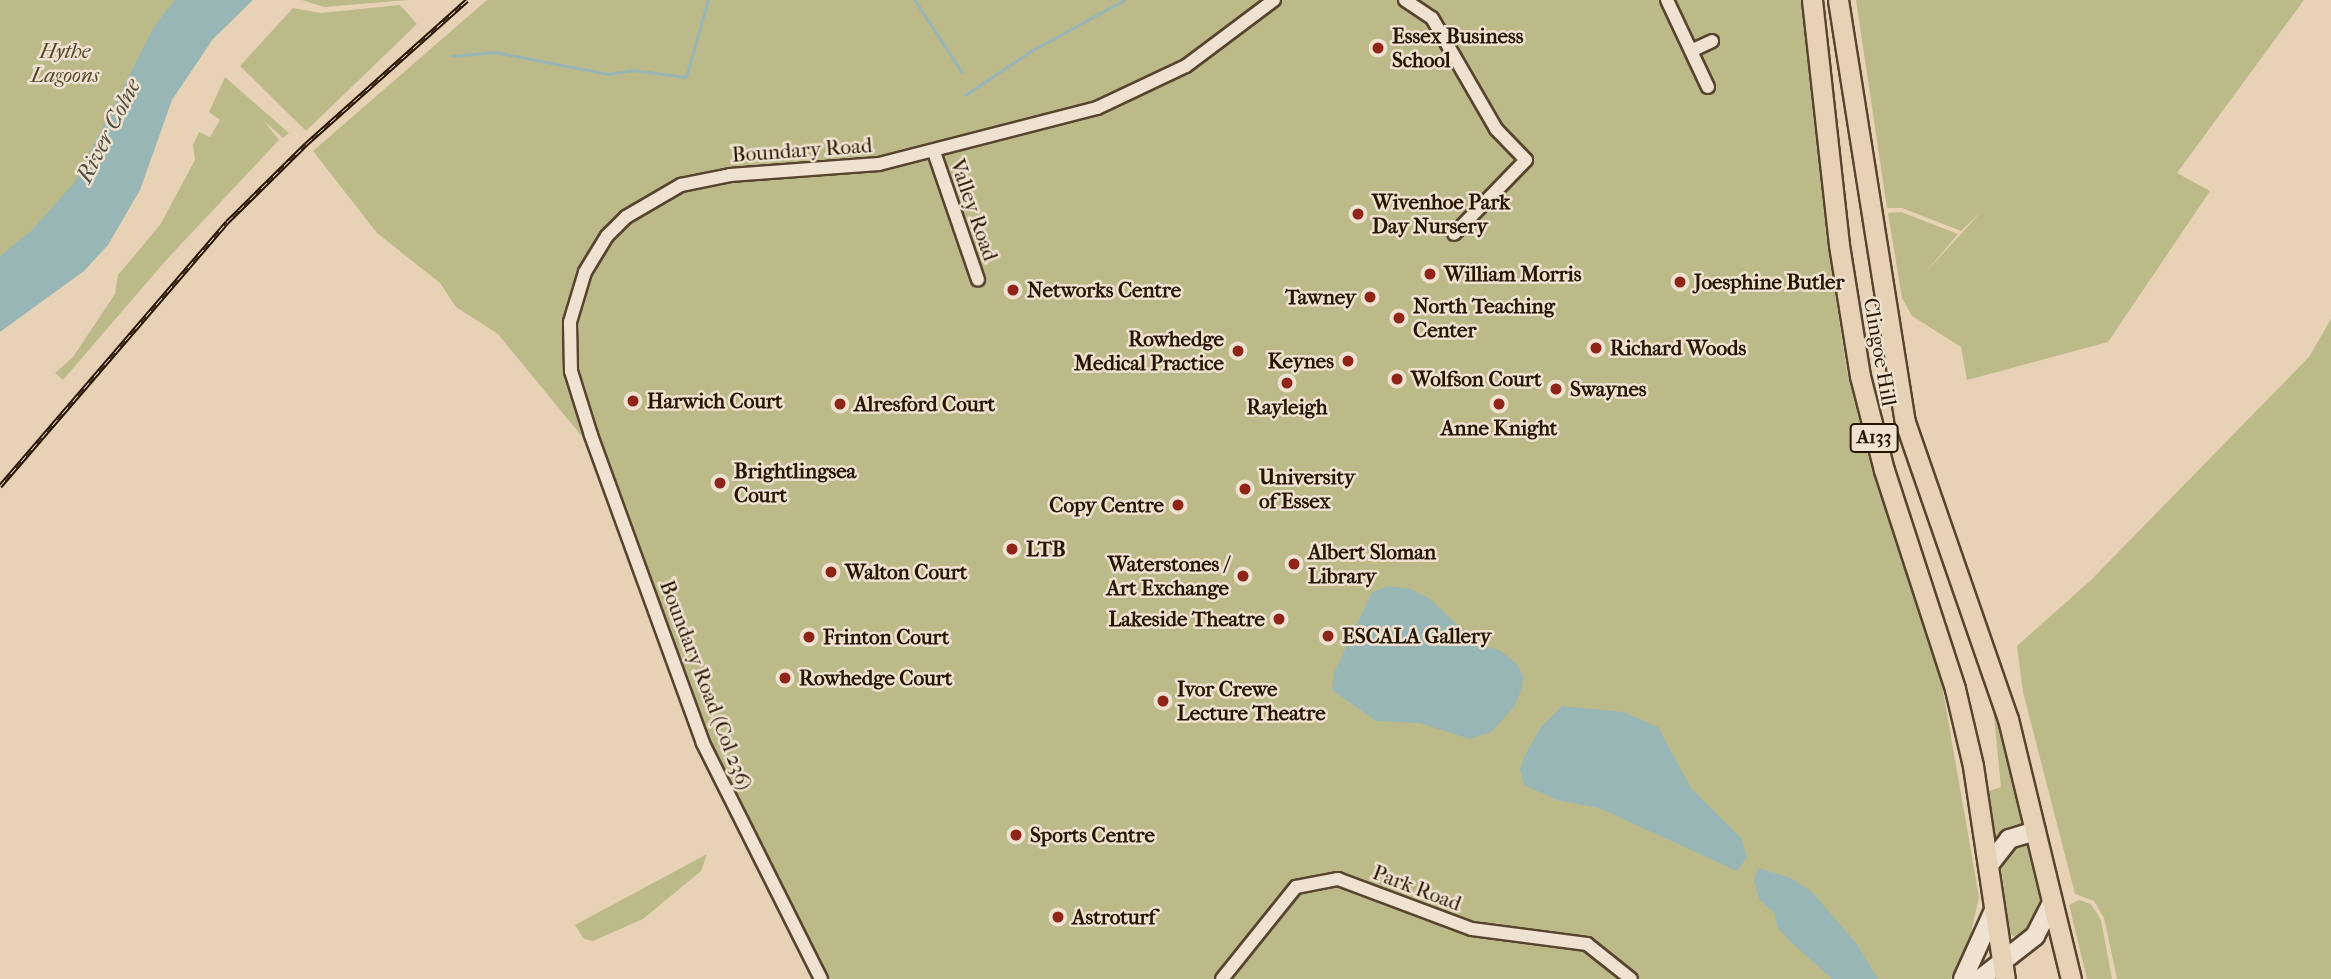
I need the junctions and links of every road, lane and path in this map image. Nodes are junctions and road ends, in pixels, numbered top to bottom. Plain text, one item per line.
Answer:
1 (1274, 0) edge
2 (1405, 0) edge
3 (1667, 0) edge
4 (1812, 0) edge
5 (1838, 0) edge
6 (1712, 41) dead end
7 (1693, 50) junction
8 (1708, 87) dead end
9 (934, 152) junction
10 (1454, 234) dead end
11 (978, 281) dead end
12 (591, 435) joint
13 (2036, 831) junction
14 (1989, 865) junction
15 (2052, 903) junction
16 (1995, 908) junction
17 (2003, 970) edge
18 (821, 979) edge
19 (1222, 979) edge
20 (1631, 979) edge
21 (1963, 979) edge
22 (1980, 979) edge
23 (2071, 979) edge

1 - 9 street, Boundary Road
2 - 10 street
3 - 7 street
4 - 14 main road, Clingoe Hill / A133
5 - 13 main road, Clingoe Hill / A133
6 - 7 street
7 - 8 street
9 - 11 street, Valley Road
9 - 12 street, Boundary Road
12 - 18 street, Boundary Road (Col 236)
13 - 14 main road
13 - 15 main road, A133
14 - 16 main road, A133
15 - 17 main road
15 - 23 main road, A133
16 - 17 main road, A133
16 - 21 main road
17 - 22 main road
19 - 20 street, Park Road

